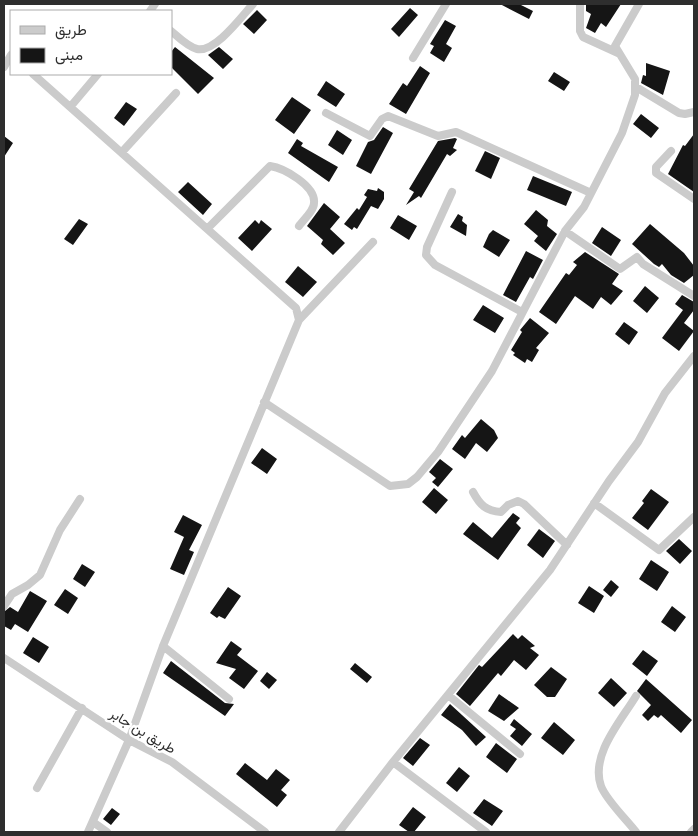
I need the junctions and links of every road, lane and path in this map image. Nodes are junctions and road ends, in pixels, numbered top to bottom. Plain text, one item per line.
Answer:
1 (253, 4) edge
2 (446, 4) edge
3 (580, 4) edge
4 (639, 4) edge
5 (172, 32) edge
6 (618, 53) junction
7 (413, 58) dead end
8 (34, 75) edge
9 (97, 75) edge
10 (636, 87) junction
11 (176, 94) dead end
12 (71, 106) junction
13 (694, 112) edge
14 (326, 113) dead end
15 (671, 151) dead end
16 (122, 152) junction
17 (452, 192) dead end
18 (591, 193) junction
19 (694, 199) edge
20 (299, 226) dead end
21 (208, 228) junction
22 (565, 231) junction
23 (373, 242) dead end
24 (694, 296) edge
25 (522, 312) junction
26 (299, 320) junction
27 (694, 356) edge
28 (264, 402) junction
29 (473, 492) dead end
30 (80, 499) dead end
31 (594, 504) junction
32 (694, 517) edge
33 (567, 545) junction
34 (4, 606) edge
35 (163, 646) junction
36 (4, 658) edge
37 (448, 694) junction
38 (636, 696) dead end
39 (229, 698) dead end
40 (82, 708) junction
41 (129, 740) junction
42 (520, 754) dead end
43 (393, 762) junction
44 (37, 788) dead end
45 (93, 822) junction
46 (694, 829) edge
47 (88, 832) edge
48 (107, 832) edge
49 (265, 832) edge
50 (339, 832) edge
51 (486, 832) edge
52 (636, 832) edge
53 (690, 832) edge

1 - 5 street
2 - 7 street
3 - 6 street
4 - 6 street
6 - 10 street
8 - 12 street
9 - 12 street
10 - 13 street
10 - 18 street
11 - 16 street
12 - 16 street
14 - 18 street
15 - 19 street
16 - 21 street
17 - 25 street
18 - 22 street
20 - 21 street
21 - 26 street
22 - 24 street
22 - 25 street
23 - 26 street
25 - 28 street
26 - 28 street
27 - 31 street
28 - 35 street
29 - 33 street
30 - 34 street
31 - 32 street
31 - 33 street
33 - 37 street
35 - 39 street
35 - 41 street
36 - 40 street, طريق بن جابر
37 - 42 street
37 - 43 street
38 - 52 street
40 - 41 street, طريق بن جابر
40 - 44 street
41 - 45 street
41 - 49 street, طريق بن جابر
43 - 50 street
43 - 51 street
45 - 47 street
45 - 48 street
46 - 53 street

